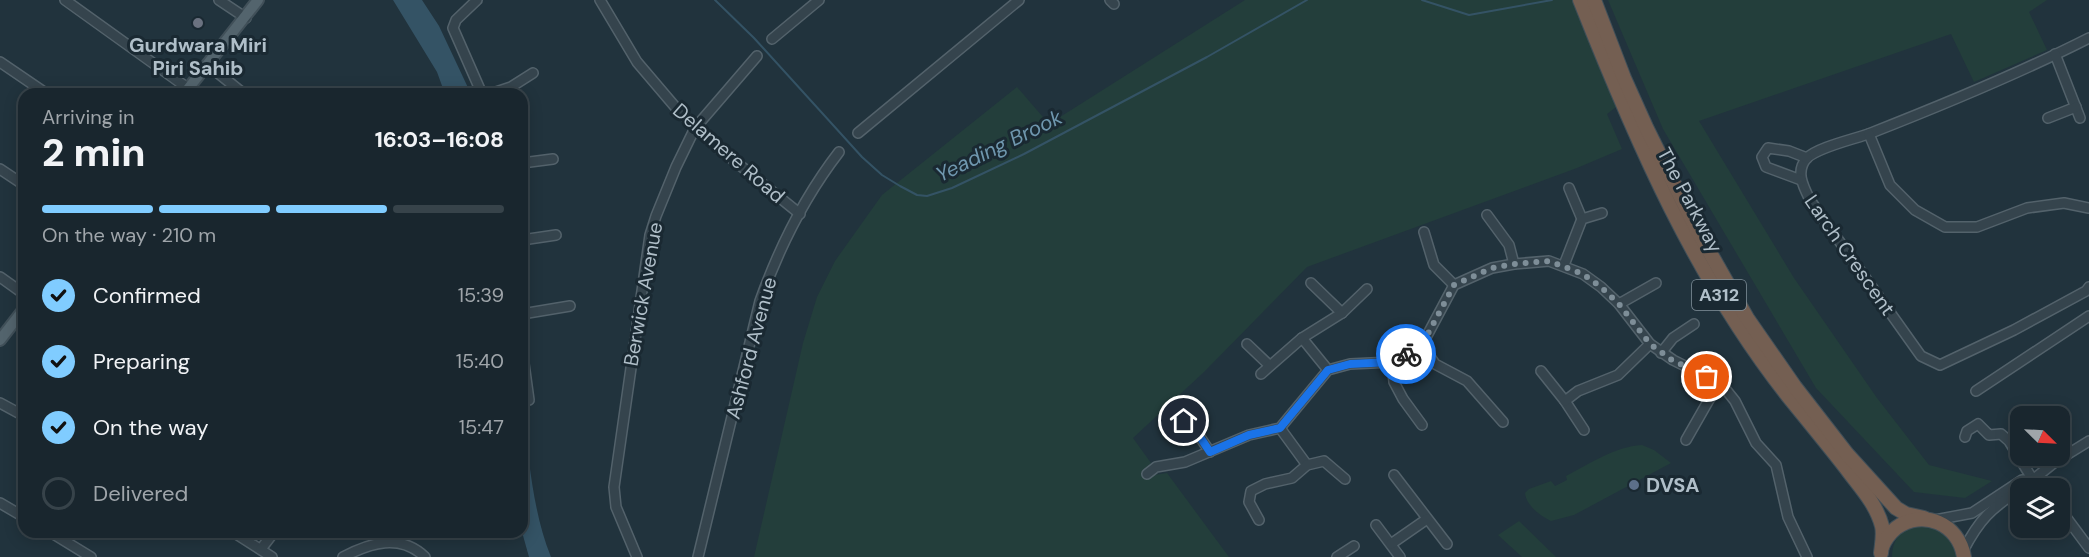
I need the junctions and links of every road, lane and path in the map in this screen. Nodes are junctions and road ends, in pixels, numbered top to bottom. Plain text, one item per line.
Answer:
1 (65, 0) edge
2 (219, 0) edge
3 (258, 0) edge
4 (477, 0) edge
5 (600, 0) edge
6 (819, 0) edge
7 (1019, 0) edge
8 (1580, 0) edge
9 (1592, 8) edge
10 (246, 18) junction
11 (772, 39) dead end
12 (2089, 39) edge
13 (2055, 54) junction
14 (757, 56) dead end
15 (0, 62) edge
16 (208, 65) junction
17 (532, 73) dead end
18 (38, 88) edge
19 (182, 88) edge
20 (190, 88) edge
21 (237, 88) edge
22 (479, 88) edge
23 (508, 88) edge
24 (2076, 106) junction
25 (2049, 118) dead end
26 (2080, 118) dead end
27 (695, 128) junction
28 (858, 133) dead end
29 (1869, 134) junction
30 (839, 152) dead end
31 (1807, 158) junction
32 (553, 159) dead end
33 (528, 162) edge
34 (0, 168) edge
35 (1801, 180) junction
36 (18, 181) edge
37 (1569, 188) dead end
38 (2089, 208) edge
39 (1602, 213) dead end
40 (800, 214) junction
41 (1487, 215) dead end
42 (1582, 219) junction
43 (1424, 232) dead end
44 (556, 235) dead end
45 (528, 239) edge
46 (1514, 264) junction
47 (1564, 265) junction
48 (0, 277) edge
49 (1311, 283) dead end
50 (1656, 283) dead end
51 (1454, 285) junction
52 (2089, 287) edge
53 (1367, 289) dead end
54 (18, 290) edge
55 (1619, 304) junction
56 (570, 306) dead end
57 (528, 313) edge
58 (1342, 313) junction
59 (2089, 316) edge
60 (18, 317) edge
61 (1694, 324) dead end
62 (1302, 338) junction
63 (0, 340) edge
64 (1247, 344) dead end
65 (1650, 344) junction
66 (1422, 345) junction
67 (1661, 353) junction
68 (1392, 362) junction
69 (1269, 365) junction
70 (1328, 370) junction
71 (1541, 371) dead end
72 (1261, 374) dead end
73 (1718, 384) junction
74 (1976, 391) dead end
75 (528, 393) edge
76 (529, 400) dead end
77 (1565, 401) junction
78 (0, 403) edge
79 (18, 413) edge
80 (1184, 421) dead end
81 (1503, 422) dead end
82 (1422, 425) dead end
83 (1280, 428) junction
84 (1584, 430) dead end
85 (1965, 437) dead end
86 (1686, 440) dead end
87 (2089, 441) edge
88 (1210, 452) junction
89 (1307, 465) junction
90 (1147, 474) dead end
91 (1394, 475) dead end
92 (2033, 478) edge
93 (2035, 478) edge
94 (1345, 479) dead end
95 (2010, 488) edge
96 (2010, 497) edge
97 (0, 503) edge
98 (18, 514) edge
99 (1427, 519) junction
100 (1929, 519) junction
101 (1259, 520) dead end
102 (2070, 522) edge
103 (1376, 525) dead end
104 (60, 538) edge
105 (242, 538) edge
106 (269, 538) edge
107 (406, 538) edge
108 (406, 544) junction
109 (1391, 544) junction
110 (1447, 544) dead end
111 (1354, 546) dead end
112 (2089, 548) edge
113 (261, 549) junction
114 (1964, 554) edge
115 (1881, 555) edge
116 (91, 557) edge
117 (272, 557) edge
118 (343, 557) edge
119 (425, 557) edge
120 (637, 557) edge
121 (698, 557) edge
122 (1337, 557) edge
123 (1400, 557) edge
124 (1807, 557) edge

1 - 19 street
2 - 10 street
3 - 10 main road
4 - 22 street
5 - 27 street, Delamere Road
6 - 11 street
7 - 28 street
8 - 9 highway, The Parkway / A312
9 - 100 highway, The Parkway / A312
9 - 115 highway, The Parkway / A312
10 - 16 main road
12 - 13 street
13 - 24 street
13 - 29 street
14 - 27 street, Berwick Avenue
15 - 18 street
16 - 20 main road
16 - 21 street
17 - 23 street
24 - 25 street
24 - 26 street
27 - 40 street, Delamere Road
27 - 120 street, Berwick Avenue
29 - 31 street
29 - 38 street
30 - 40 street, Ashford Avenue
31 - 35 street, Larch Crescent
31 - 35 street
32 - 33 street
34 - 36 street
35 - 52 street, Larch Crescent
37 - 42 street
39 - 42 street
40 - 121 street, Ashford Avenue
41 - 46 street
42 - 47 street
43 - 51 street
44 - 45 street
46 - 47 street
46 - 51 street
47 - 55 street
48 - 54 street
49 - 58 street
50 - 55 street
51 - 66 street
53 - 58 street
55 - 65 street
56 - 57 street
58 - 62 street
59 - 74 street
60 - 63 main road
61 - 67 street
62 - 69 street
62 - 70 street
64 - 69 street
65 - 67 street
65 - 77 street
66 - 68 street
66 - 81 street
67 - 73 street
68 - 70 street
68 - 82 street
69 - 72 street
70 - 83 street
71 - 77 street
73 - 86 street
73 - 124 street
75 - 76 street
77 - 84 street
78 - 79 street
80 - 88 street
83 - 88 street
83 - 89 street
85 - 92 street
87 - 93 street
88 - 90 street
89 - 94 street
89 - 101 street
91 - 99 street
95 - 100 street
96 - 114 street
97 - 98 street
99 - 109 street
99 - 110 street
100 - 114 highway, A312
100 - 115 highway, A312
102 - 112 street
103 - 109 street
104 - 116 street
105 - 113 street
106 - 113 street
107 - 108 street
108 - 118 street
108 - 119 street
109 - 123 street
111 - 122 street
113 - 117 street

